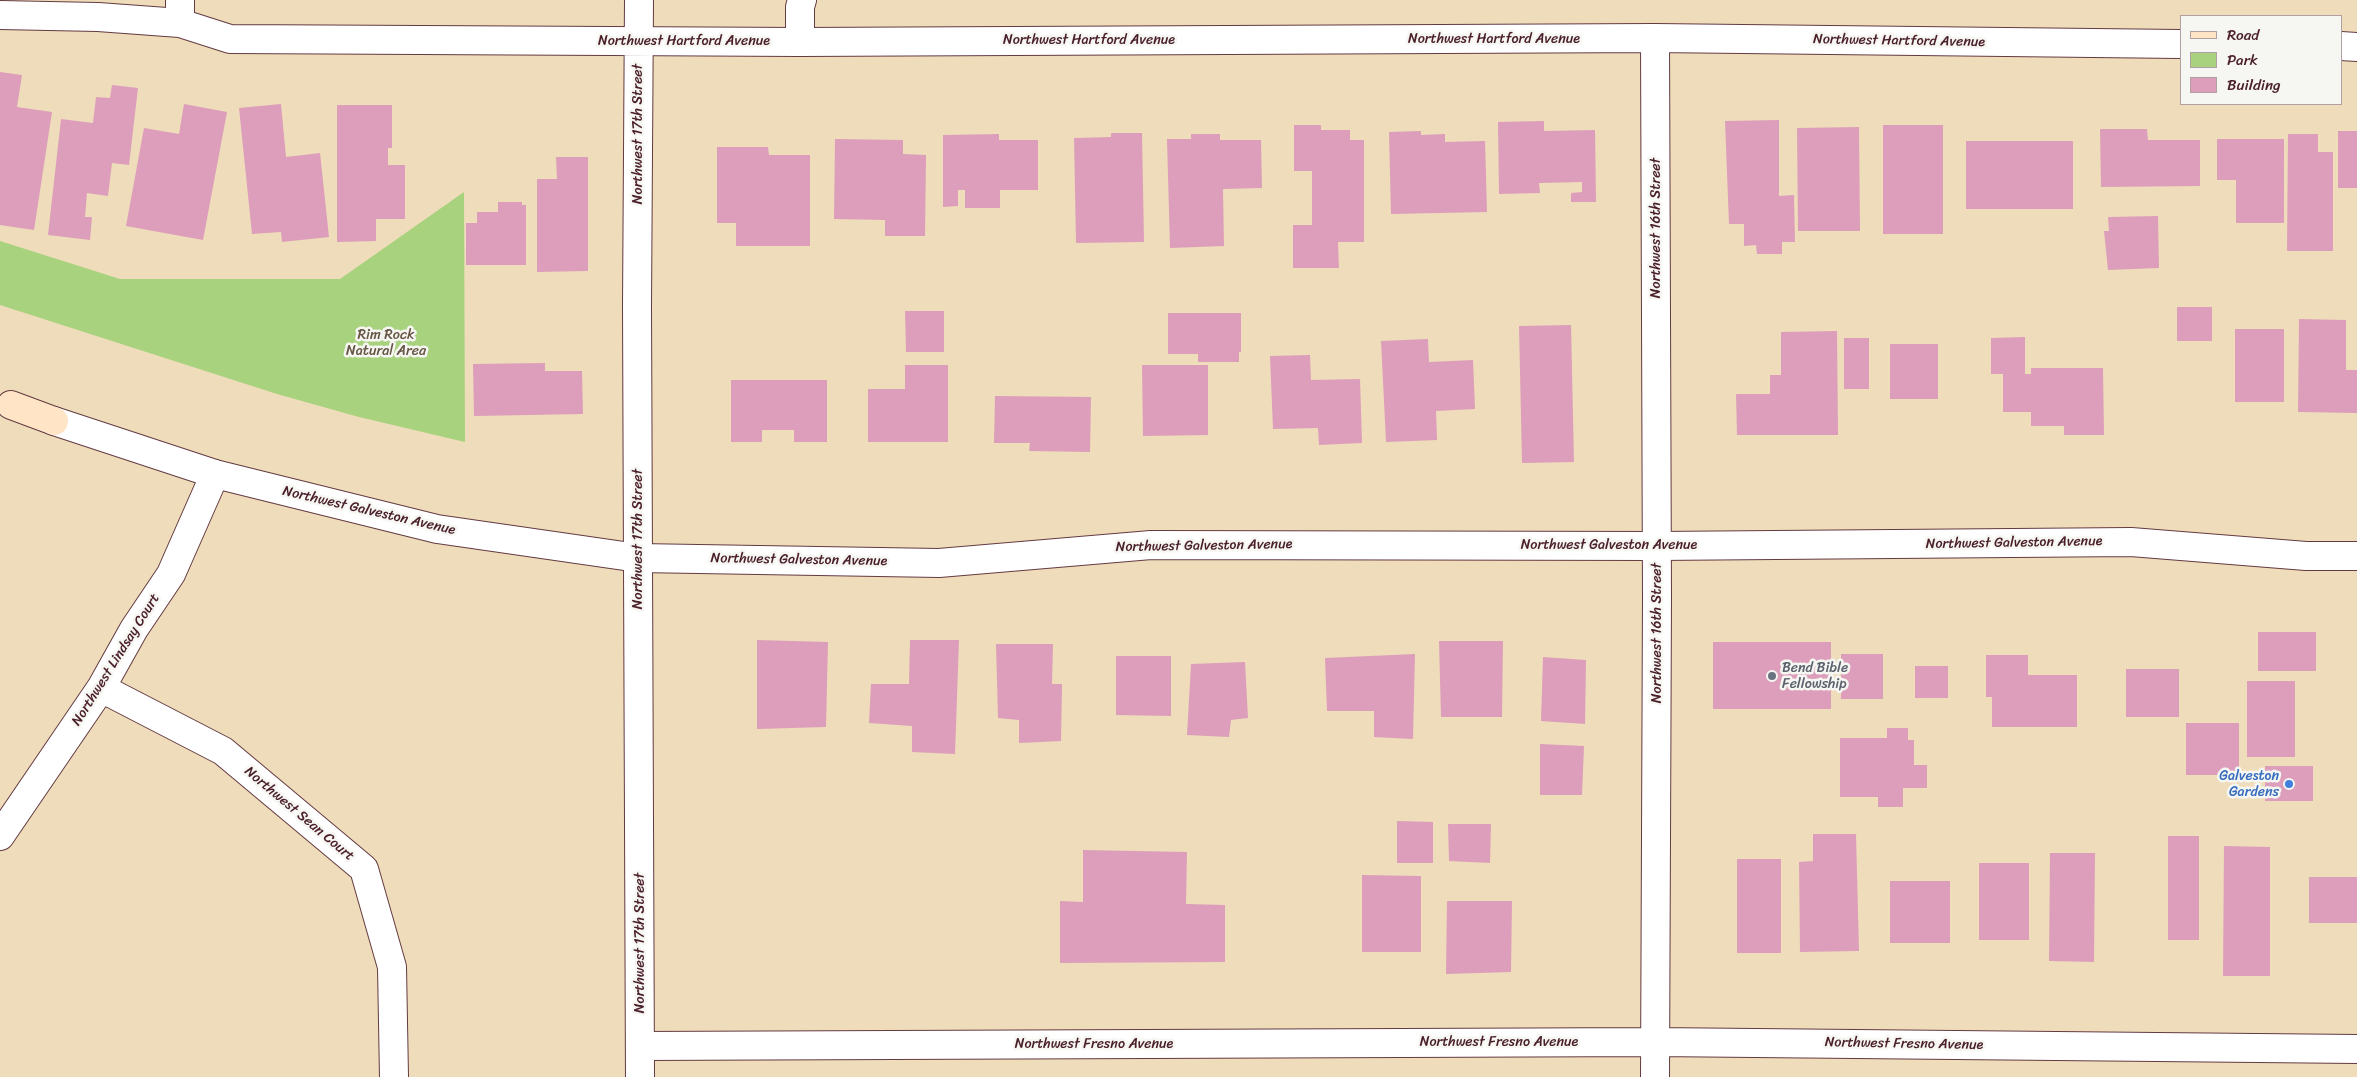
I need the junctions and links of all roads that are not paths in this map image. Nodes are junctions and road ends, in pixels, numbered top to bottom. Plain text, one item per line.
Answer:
1 (639, 0) edge
2 (802, 0) edge
3 (180, 12) edge
4 (0, 15) edge
5 (1655, 38) junction
6 (638, 41) junction
7 (800, 42) junction
8 (2180, 44) edge
9 (2342, 46) edge
10 (2357, 46) edge
11 (6, 403) edge
12 (54, 421) joint
13 (215, 474) junction
14 (1657, 546) junction
15 (2357, 556) edge
16 (638, 558) junction
17 (100, 688) junction
18 (0, 836) edge
19 (1655, 1042) junction
20 (640, 1046) junction
21 (2357, 1049) edge
22 (394, 1077) edge
23 (640, 1077) edge
24 (1655, 1077) edge

1 - 6 street, Northwest 17th Street
2 - 7 street
3 - 4 street, Northwest Hartford Avenue
3 - 6 street, Northwest Hartford Avenue
5 - 7 street, Northwest Hartford Avenue
5 - 8 street, Northwest Hartford Avenue
5 - 14 street, Northwest 16th Street
6 - 7 street, Northwest Hartford Avenue
6 - 16 street, Northwest 17th Street
9 - 10 street
11 - 12 main road, Northwest Galveston Avenue
12 - 13 street, Northwest Galveston Avenue
13 - 16 street, Northwest Galveston Avenue
13 - 17 street, Northwest Lindsay Court
14 - 15 street, Northwest Galveston Avenue
14 - 16 street, Northwest Galveston Avenue
14 - 19 street, Northwest 16th Street
16 - 20 street, Northwest 17th Street
17 - 18 street, Northwest Lindsay Court
17 - 22 street, Northwest Sean Court
19 - 20 street, Northwest Fresno Avenue
19 - 21 street, Northwest Fresno Avenue
19 - 24 street, Northwest 16th Street
20 - 23 street, Northwest 17th Street

